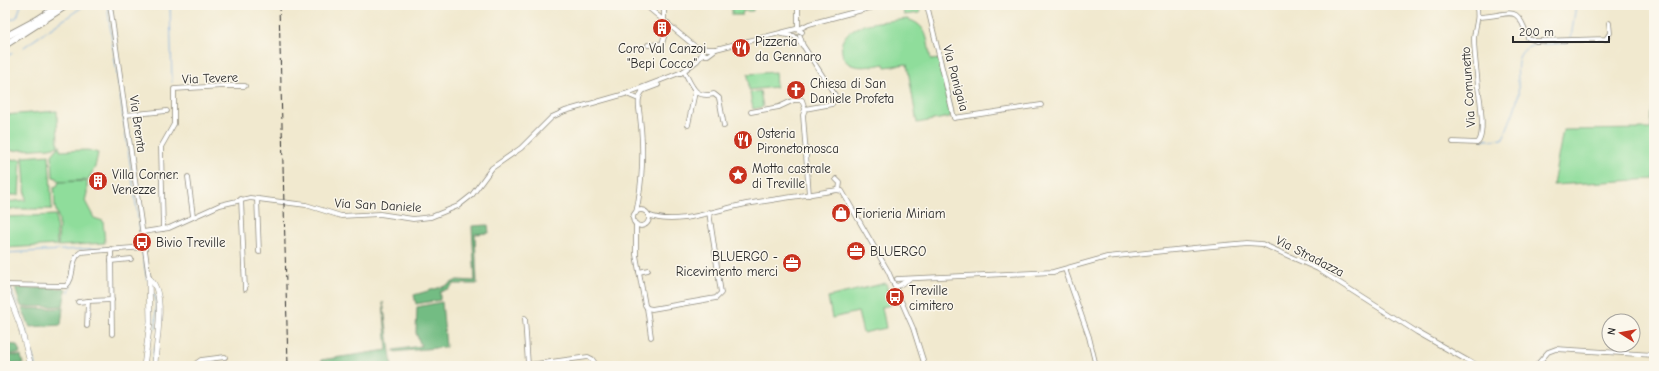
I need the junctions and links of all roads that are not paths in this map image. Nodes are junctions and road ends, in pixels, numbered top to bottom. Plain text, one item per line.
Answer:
1 (60, 5) edge
2 (68, 5) edge
3 (110, 5) edge
4 (645, 5) edge
5 (664, 5) edge
6 (798, 5) edge
7 (881, 5) edge
8 (927, 5) edge
9 (1476, 5) edge
10 (1478, 17) junction
11 (666, 22) junction
12 (1609, 23) dead end
13 (799, 31) junction
14 (779, 34) junction
15 (794, 36) junction
16 (5, 37) edge
17 (5, 45) edge
18 (648, 45) dead end
19 (804, 47) junction
20 (706, 52) junction
21 (683, 71) junction
22 (245, 86) dead end
23 (647, 86) junction
24 (695, 92) junction
25 (627, 94) junction
26 (636, 95) junction
27 (1041, 105) dead end
28 (805, 109) junction
29 (167, 111) dead end
30 (751, 112) dead end
31 (125, 115) junction
32 (688, 125) dead end
33 (724, 126) dead end
34 (1453, 142) dead end
35 (188, 177) dead end
36 (836, 179) dead end
37 (841, 191) junction
38 (809, 195) junction
39 (257, 198) junction
40 (241, 199) junction
41 (639, 199) junction
42 (643, 211) junction
43 (709, 212) junction
44 (636, 213) junction
45 (648, 215) junction
46 (193, 216) junction
47 (658, 219) junction
48 (647, 223) junction
49 (636, 224) junction
50 (642, 226) junction
51 (163, 229) junction
52 (143, 232) junction
53 (637, 236) junction
54 (145, 246) junction
55 (111, 250) junction
56 (259, 252) dead end
57 (131, 259) dead end
58 (111, 261) junction
59 (1065, 269) junction
60 (648, 270) dead end
61 (888, 271) junction
62 (639, 272) junction
63 (149, 278) junction
64 (898, 279) junction
65 (908, 279) junction
66 (894, 284) junction
67 (5, 285) edge
68 (900, 285) junction
69 (245, 289) dead end
70 (900, 299) junction
71 (112, 300) junction
72 (88, 301) junction
73 (78, 302) dead end
74 (647, 308) junction
75 (524, 318) dead end
76 (87, 326) dead end
77 (112, 334) dead end
78 (651, 337) dead end
79 (1654, 355) edge
80 (225, 357) dead end
81 (31, 366) edge
82 (144, 366) edge
83 (155, 366) edge
84 (188, 366) edge
85 (597, 366) edge
86 (925, 366) edge
87 (1096, 366) edge
88 (1477, 366) edge
89 (1536, 366) edge

1 - 16 highway
2 - 17 highway
3 - 31 street, Via Brenta
4 - 11 street
5 - 11 street
6 - 13 street
7 - 13 street
8 - 27 street, Via Panigaia
9 - 10 street, Via Comunetto
10 - 12 street
10 - 34 street, Via Comunetto
11 - 18 street
11 - 20 street
13 - 14 street
13 - 15 street
13 - 15 street
13 - 19 street
14 - 15 street
14 - 20 street
15 - 19 street
19 - 28 street
20 - 21 street, Via San Daniele
21 - 23 street, Via San Daniele
21 - 24 street
21 - 26 street, Via San Daniele
22 - 51 street, Via Tevere
23 - 25 street, Via San Daniele
23 - 26 street
24 - 32 street
24 - 33 street
25 - 26 street
25 - 39 street, Via San Daniele
26 - 41 street
28 - 30 street
28 - 38 street
29 - 31 street
31 - 52 street, Via Brenta
35 - 46 street
36 - 37 street
37 - 38 street
37 - 61 street
38 - 43 street
39 - 40 street
39 - 56 street
40 - 46 street
40 - 69 street
41 - 42 street
41 - 44 street
42 - 44 street
42 - 45 street
43 - 47 street
43 - 74 street
44 - 49 street
45 - 47 street
45 - 48 street
46 - 51 street
47 - 48 street
48 - 50 street
49 - 50 street
49 - 53 street
50 - 53 street
51 - 52 street
52 - 54 street, Via Brenta
53 - 62 street
54 - 55 street
54 - 63 street, Via Brenta
55 - 58 street
55 - 67 street
57 - 58 street
58 - 71 street
59 - 65 street, Via Stradazza
59 - 87 street
59 - 88 street, Via Stradazza
60 - 62 street
61 - 64 street
61 - 66 street
62 - 74 street
63 - 82 main road, Via Brenta
63 - 83 main road
64 - 65 street, Via Stradazza
64 - 66 street
64 - 68 street
65 - 68 street
66 - 68 street
66 - 70 street
67 - 81 main road
68 - 70 street
70 - 86 street
71 - 72 street
71 - 77 street
72 - 73 street
72 - 76 street
74 - 78 street
75 - 85 street
79 - 89 street
80 - 84 street

